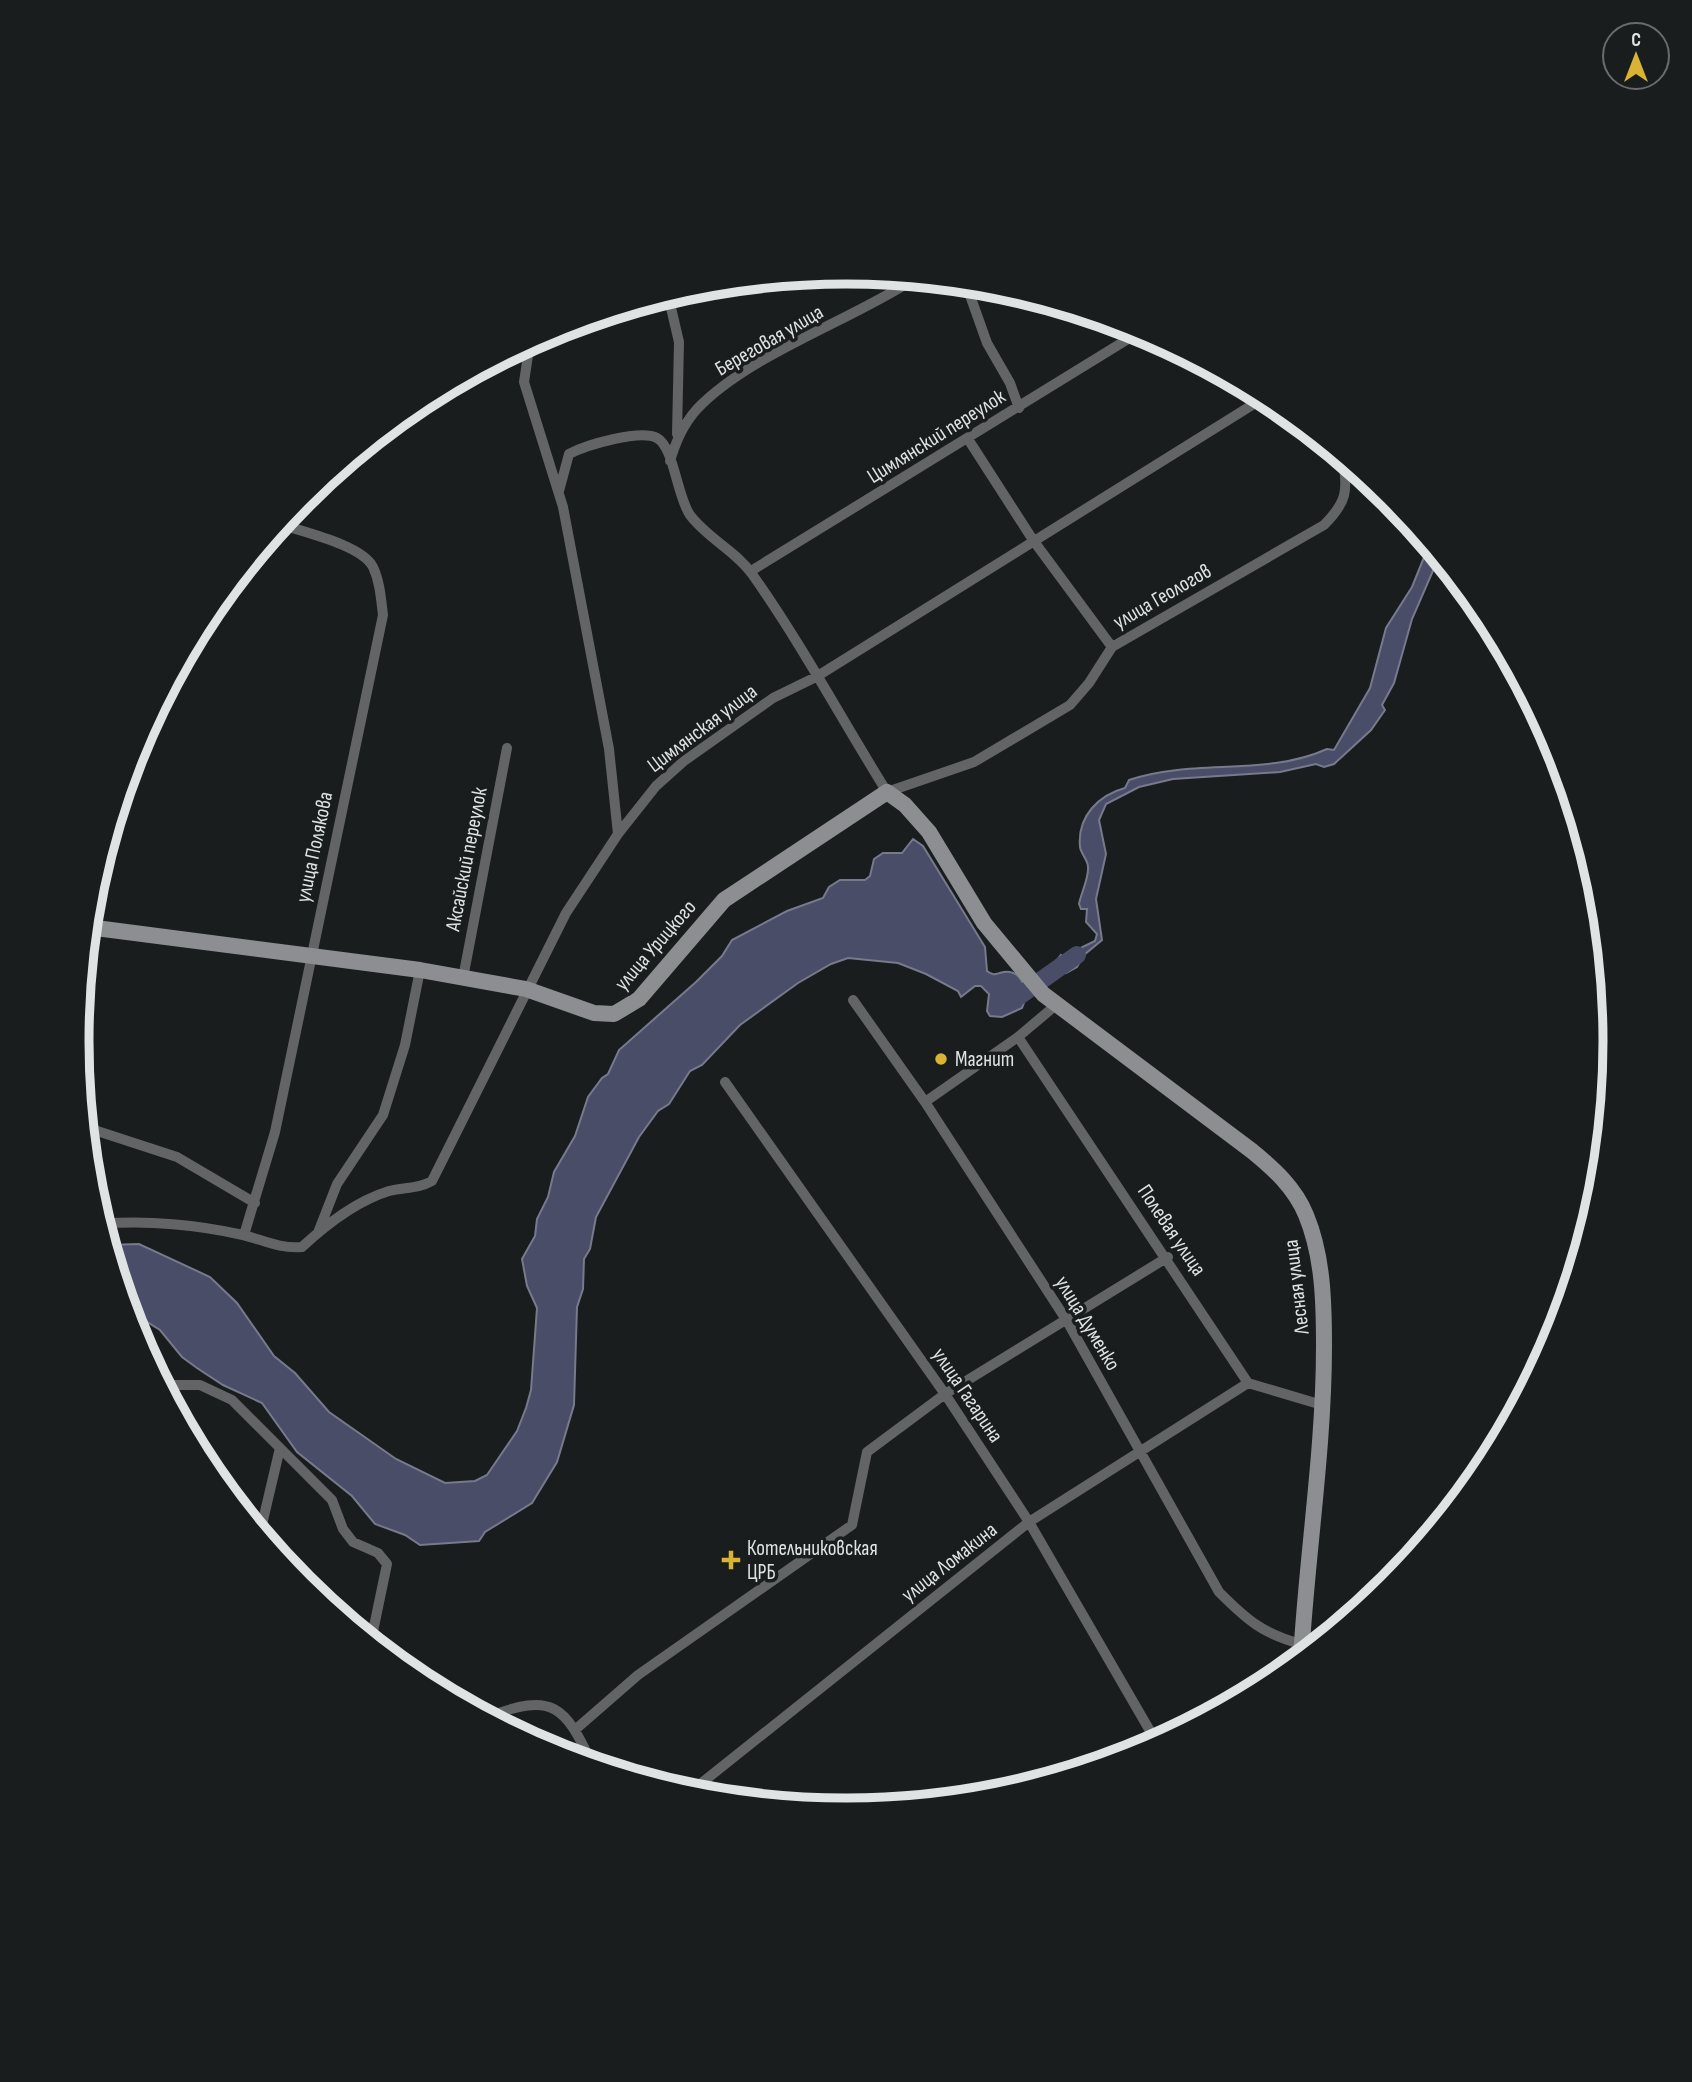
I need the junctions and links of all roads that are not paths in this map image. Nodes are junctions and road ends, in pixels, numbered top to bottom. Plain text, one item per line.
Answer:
1 (900, 287) edge
2 (970, 295) edge
3 (671, 305) edge
4 (1128, 339) edge
5 (528, 354) edge
6 (1253, 404) edge
7 (1019, 408) junction
8 (677, 437) junction
9 (968, 439) junction
10 (670, 461) junction
11 (1345, 472) edge
12 (559, 491) junction
13 (291, 528) edge
14 (1033, 540) junction
15 (751, 571) junction
16 (1112, 648) junction
17 (816, 677) junction
18 (507, 748) dead end
19 (887, 792) junction
20 (618, 834) junction
21 (98, 928) edge
22 (311, 954) junction
23 (420, 970) junction
24 (463, 978) junction
25 (526, 989) junction
26 (853, 1000) dead end
27 (1056, 1005) junction
28 (1018, 1037) junction
29 (725, 1082) dead end
30 (925, 1102) junction
31 (95, 1129) edge
32 (255, 1203) junction
33 (112, 1224) edge
34 (319, 1230) junction
35 (244, 1235) junction
36 (1168, 1257) junction
37 (1067, 1321) junction
38 (1248, 1383) junction
39 (172, 1385) edge
40 (945, 1394) junction
41 (1322, 1405) junction
42 (280, 1448) junction
43 (1139, 1451) junction
44 (263, 1522) edge
45 (1029, 1522) junction
46 (373, 1631) edge
47 (1302, 1645) edge
48 (1297, 1648) edge
49 (500, 1714) edge
50 (576, 1729) junction
51 (1152, 1733) edge
52 (586, 1752) edge
53 (701, 1783) edge

1 - 8 street, Береговая улица
2 - 7 street
3 - 8 street
4 - 7 street, Цимлянский переулок
5 - 12 street
6 - 14 street, Цимлянская улица
7 - 9 street, Цимлянский переулок
8 - 10 street, Береговая улица
9 - 14 street
9 - 15 street, Цимлянский переулок
10 - 12 street
10 - 15 street
11 - 16 street, улица Геологов
12 - 20 street
13 - 22 street, улица Полякова
14 - 16 street
14 - 17 street, Цимлянская улица
15 - 17 street
16 - 19 street, улица Геологов
17 - 19 street
17 - 20 street, Цимлянская улица
18 - 24 street, Аксайский переулок
19 - 25 street, улица Урицкого
19 - 27 street, Лесная улица
20 - 25 street, Цимлянская улица
21 - 22 street, улица Урицкого
22 - 23 street, улица Урицкого
22 - 32 street, улица Полякова
23 - 24 street, улица Урицкого
23 - 34 street
24 - 25 street, улица Урицкого
25 - 34 street, Цимлянская улица
26 - 30 street, улица Думенко
27 - 28 street
27 - 41 street, Лесная улица
28 - 30 street
28 - 36 street, Полевая улица
29 - 40 street, улица Гагарина
30 - 37 street, улица Думенко
31 - 32 street
32 - 35 street, улица Полякова
33 - 35 street, Цимлянская улица
34 - 35 street, Цимлянская улица
36 - 37 street
36 - 38 street, Полевая улица
37 - 40 street
37 - 43 street, улица Думенко
38 - 41 street
38 - 43 street, улица Ломакина
39 - 42 street
40 - 45 street, улица Гагарина
40 - 50 street
41 - 47 street, Лесная улица
42 - 44 street
42 - 46 street
43 - 45 street, улица Ломакина
43 - 48 street, улица Думенко
45 - 51 street, улица Гагарина
45 - 53 street, улица Ломакина
49 - 50 street
50 - 52 street

